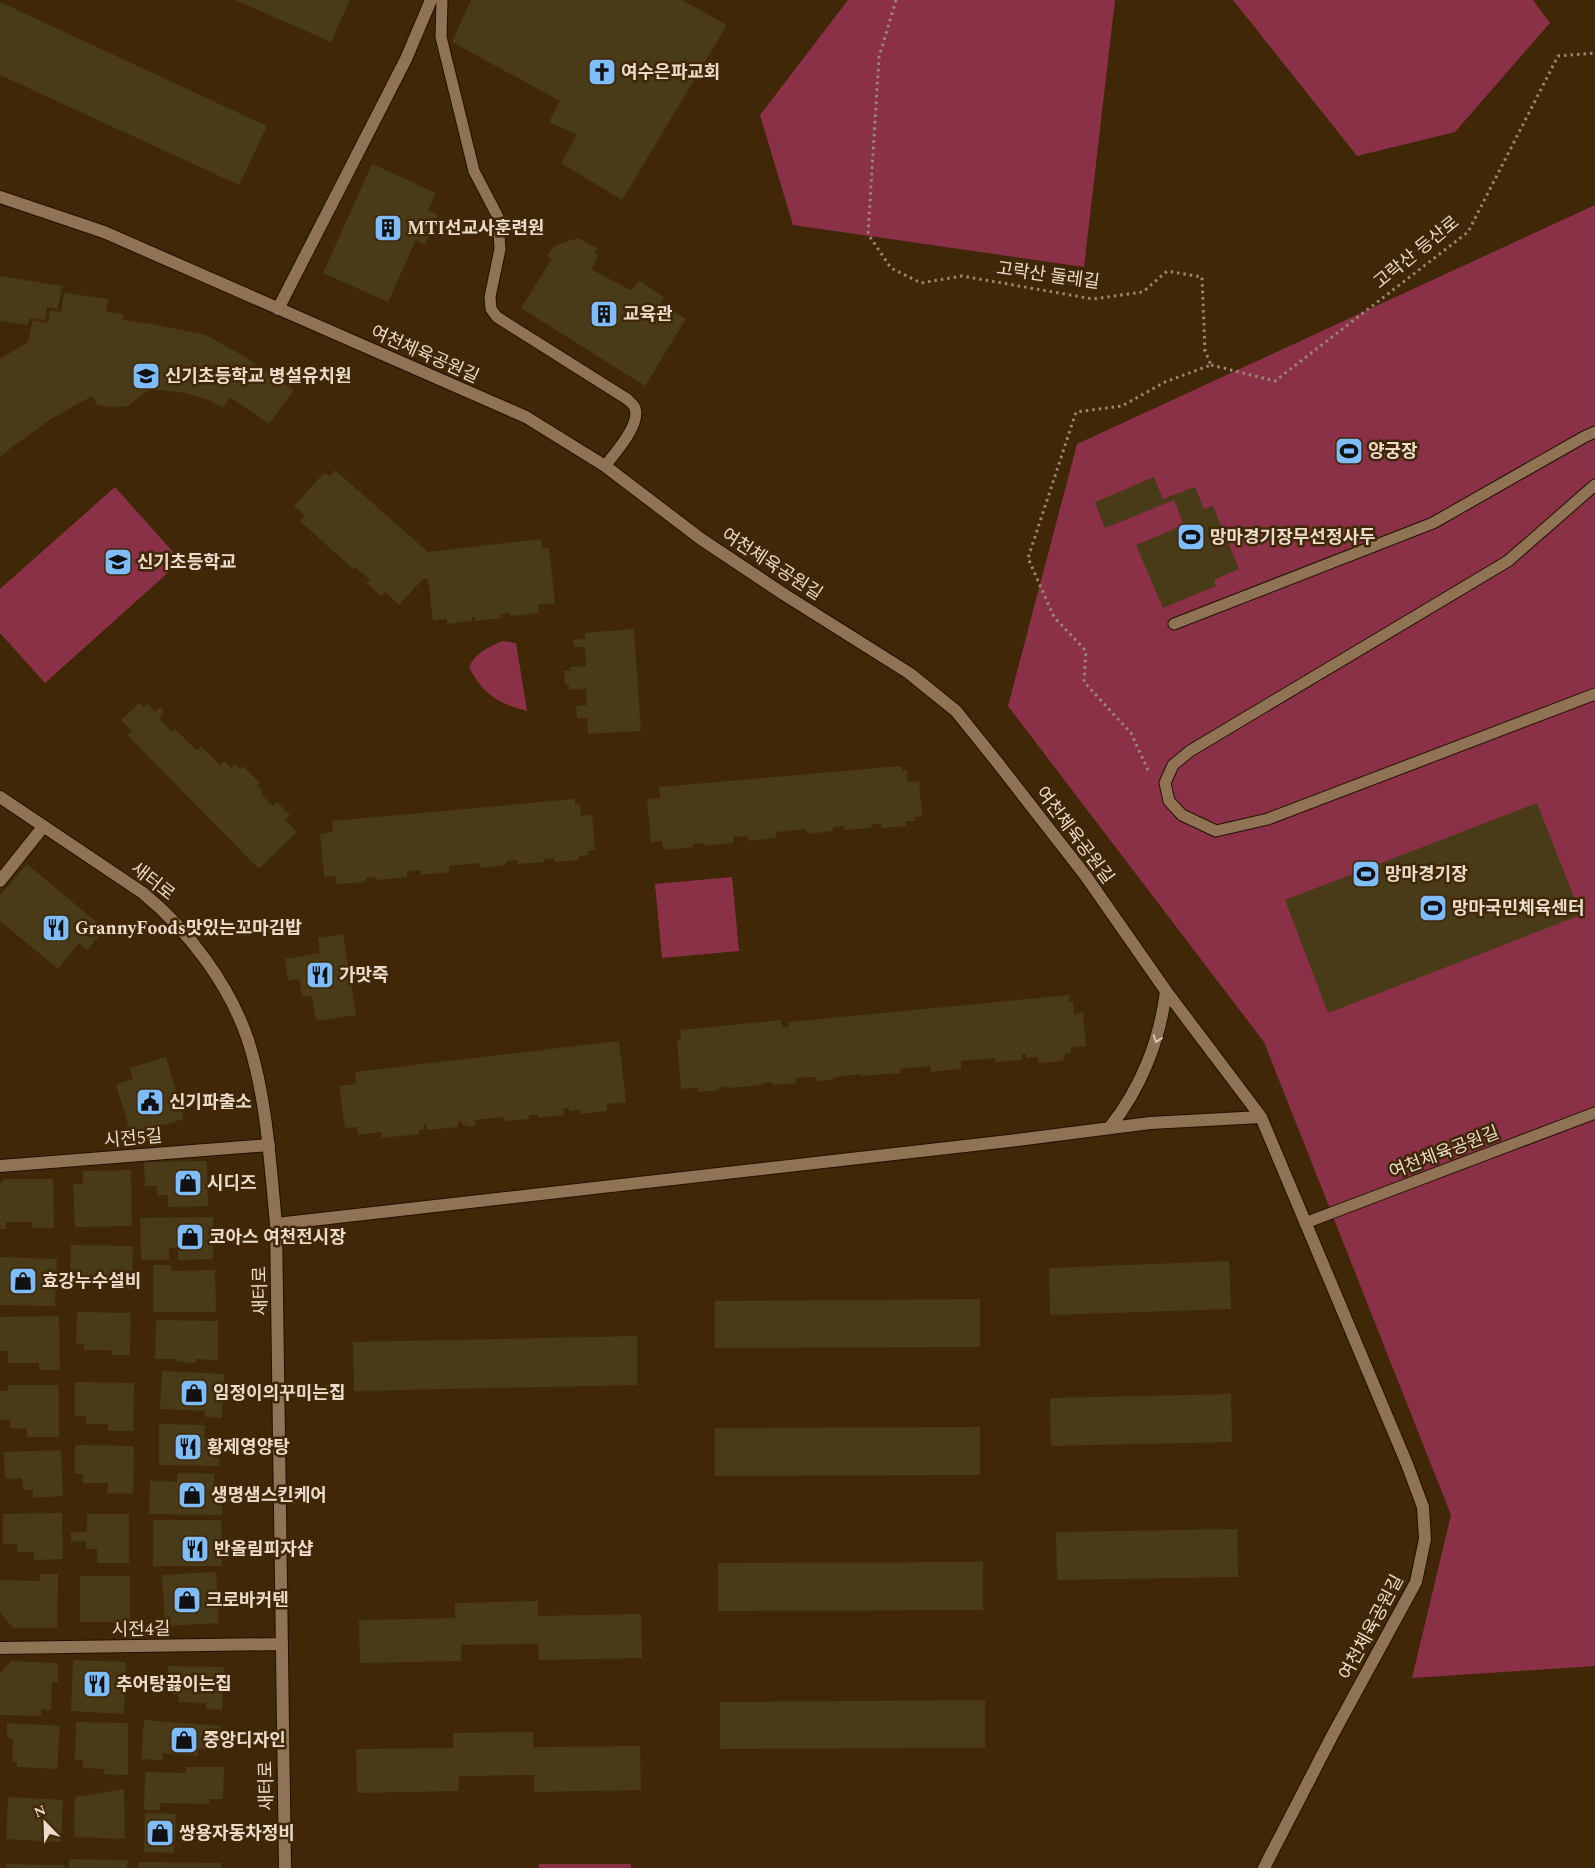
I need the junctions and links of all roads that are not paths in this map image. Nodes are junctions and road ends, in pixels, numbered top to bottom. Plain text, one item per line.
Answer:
1 (431, 0) edge
2 (442, 0) edge
3 (0, 197) edge
4 (278, 309) junction
5 (1595, 432) edge
6 (604, 466) junction
7 (1595, 484) edge
8 (1174, 624) dead end
9 (1595, 694) edge
10 (0, 797) edge
11 (44, 827) junction
12 (0, 881) edge
13 (1166, 991) junction
14 (1595, 1113) edge
15 (1261, 1117) junction
16 (1110, 1127) junction
17 (268, 1145) junction
18 (0, 1166) edge
19 (276, 1224) junction
20 (1305, 1224) junction
21 (282, 1644) junction
22 (0, 1648) edge
23 (285, 1868) edge
24 (1264, 1868) edge

1 - 4 street
2 - 6 lane
3 - 4 street, 여천체육공원길
4 - 6 street, 여천체육공원길
5 - 8 lane
6 - 13 street, 여천체육공원길
7 - 9 lane
10 - 11 street, 새터로
11 - 12 street
11 - 17 street, 새터로
13 - 15 street, 여천체육공원길
13 -> 16 street
14 - 20 lane, 여천체육공원길
15 - 16 street
15 - 20 street, 여천체육공원길
16 - 19 street
17 - 18 street, 시전5길
17 - 19 street, 새터로
19 - 21 street, 새터로
20 - 24 street, 여천체육공원길
21 - 22 street, 시전4길
21 - 23 street, 새터로

